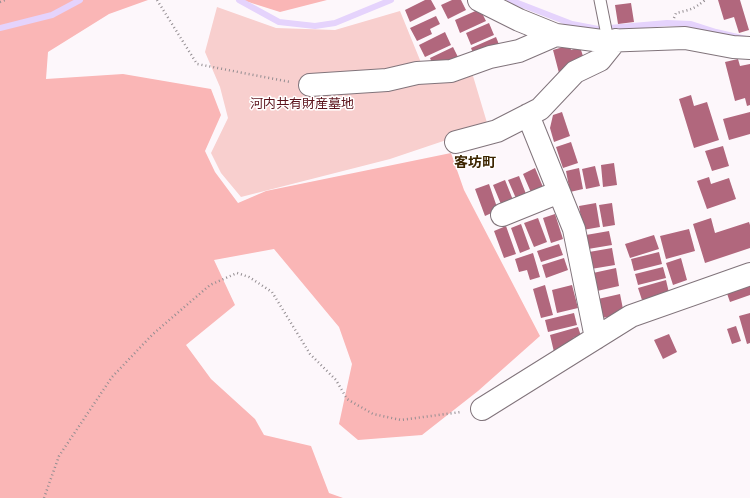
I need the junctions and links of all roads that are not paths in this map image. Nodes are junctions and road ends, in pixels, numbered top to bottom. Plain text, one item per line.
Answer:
1 (479, 0) edge
2 (600, 0) edge
3 (556, 35) junction
4 (612, 40) junction
5 (750, 48) edge
6 (310, 85) road end
7 (528, 115) junction
8 (456, 142) dead end
9 (559, 192) junction
10 (502, 215) dead end
11 (750, 274) edge
12 (596, 338) junction
13 (482, 409) road end

1 - 3 street
2 - 4 lane
3 - 4 street
3 - 6 street
4 - 5 street
4 - 7 street
7 - 8 street
7 - 9 street
9 - 10 street
9 - 12 street
11 - 12 street
12 - 13 street

